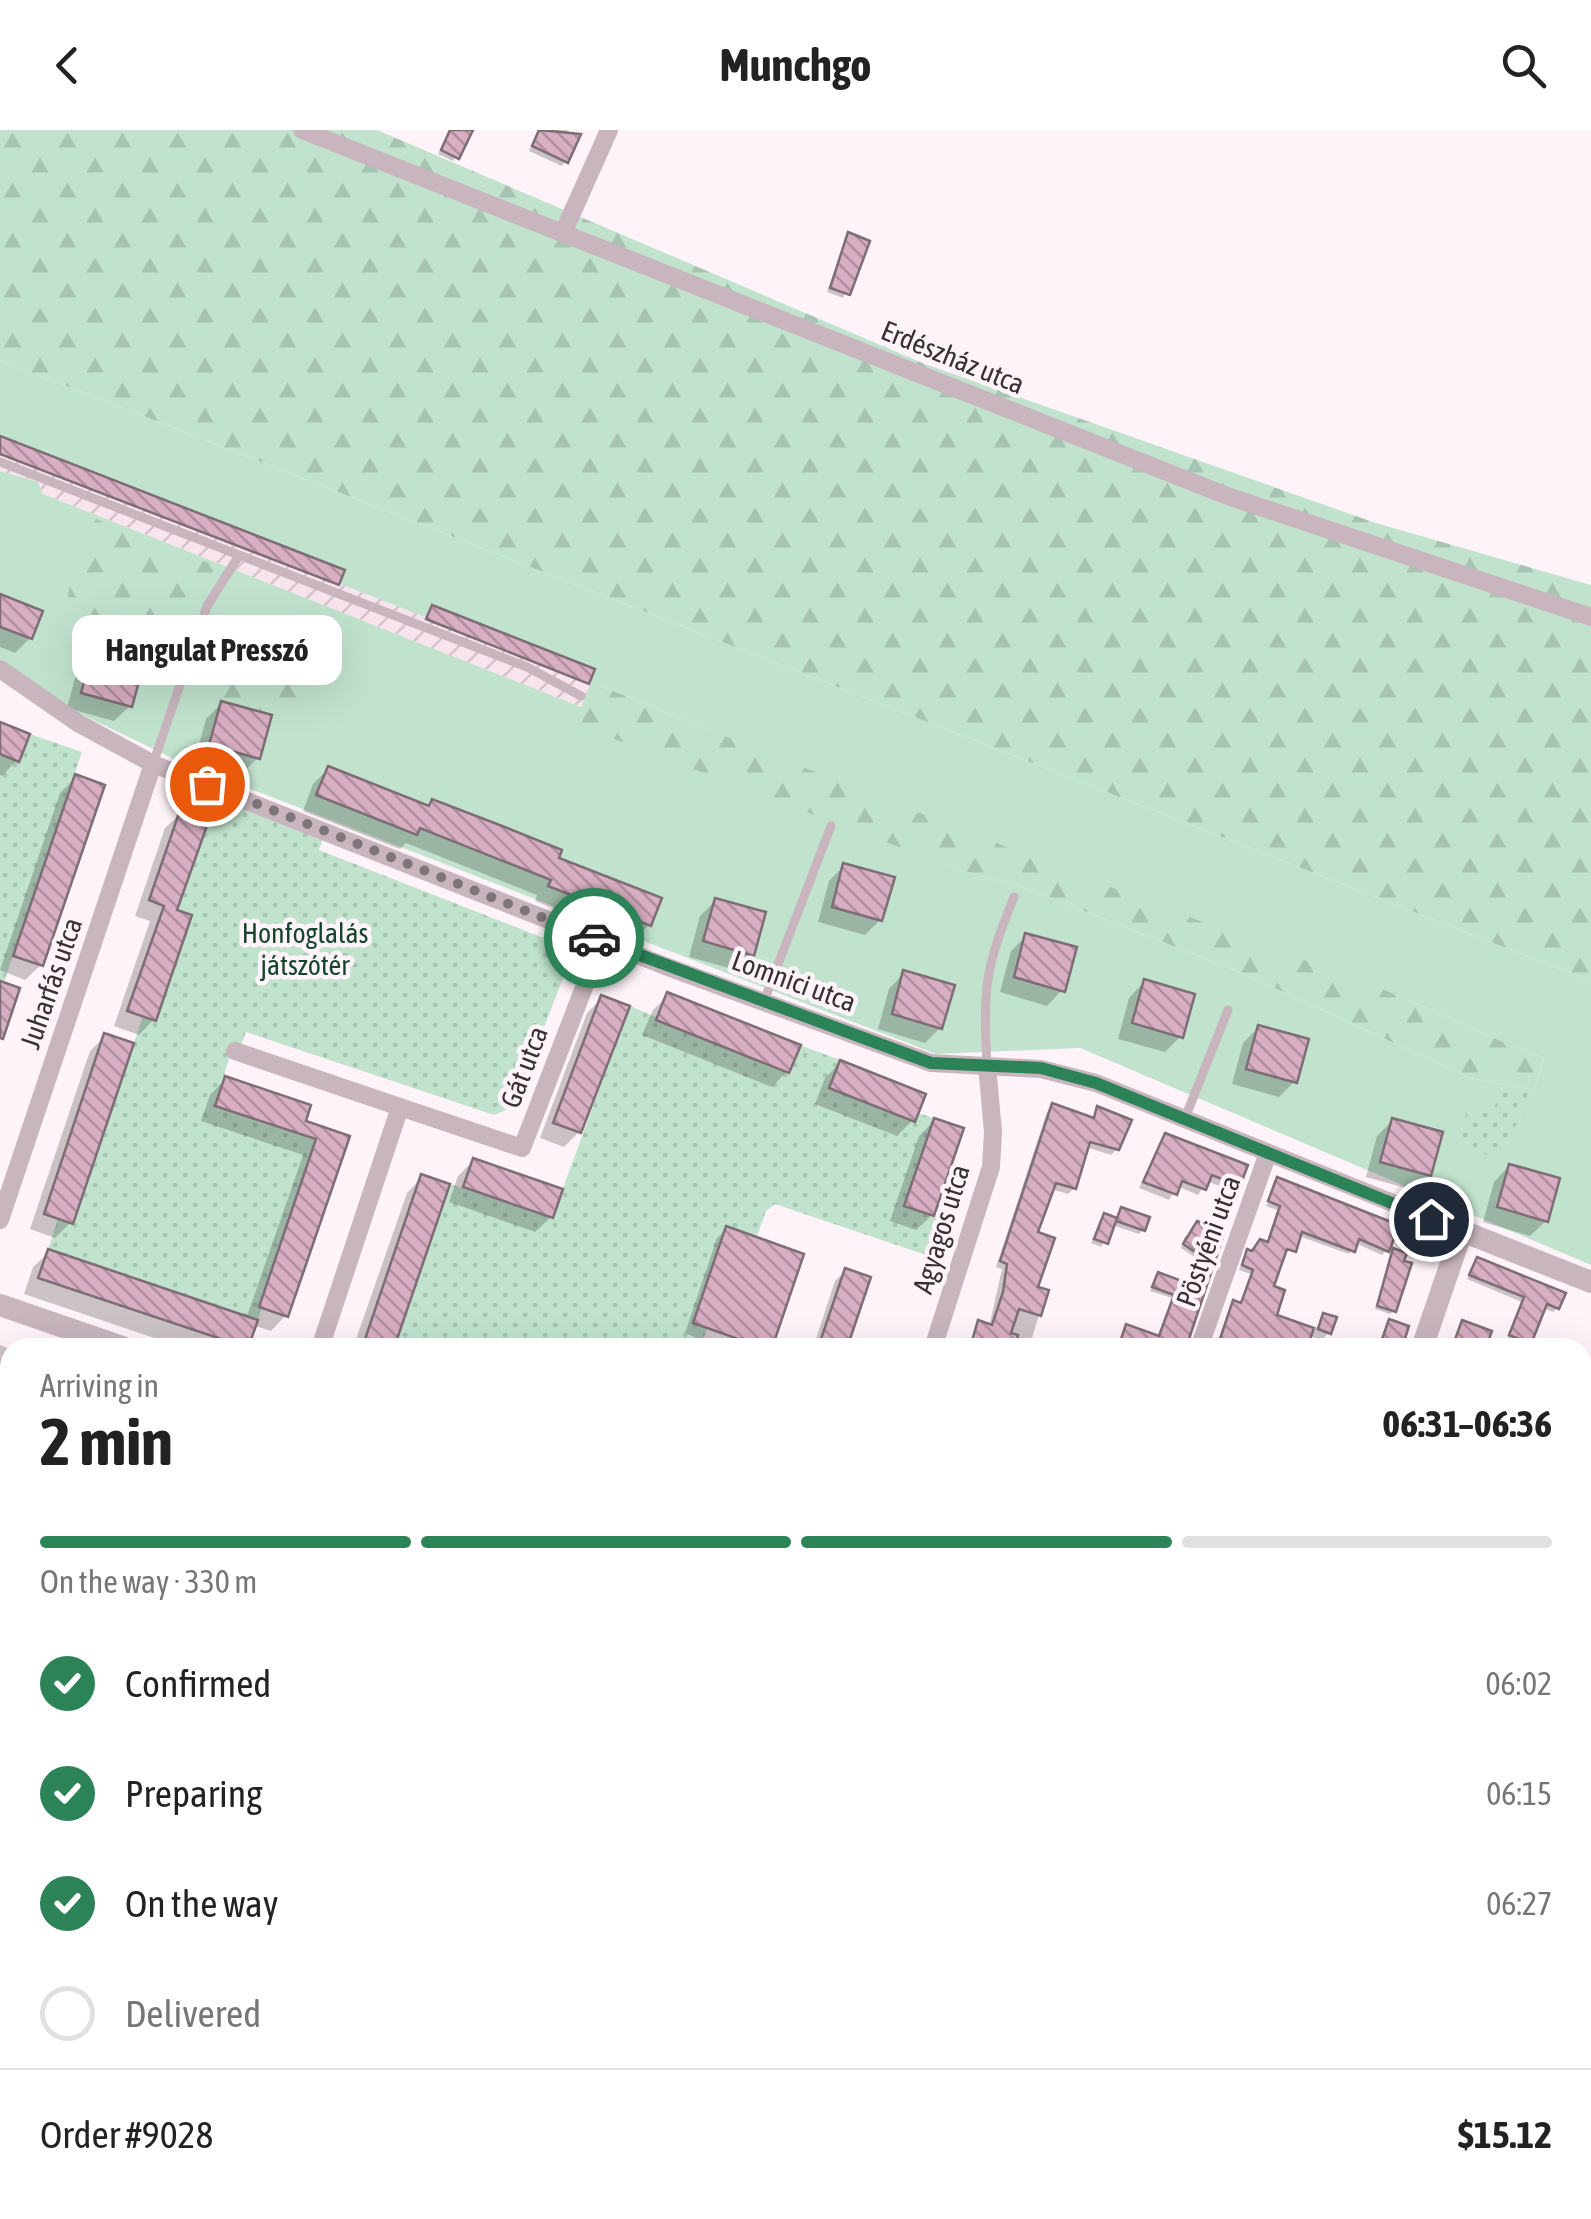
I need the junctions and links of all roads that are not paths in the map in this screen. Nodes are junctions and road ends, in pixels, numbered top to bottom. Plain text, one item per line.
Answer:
1 (302, 130) edge
2 (610, 130) edge
3 (564, 231) junction
4 (0, 462) edge
5 (238, 557) junction
6 (1591, 617) edge
7 (0, 669) edge
8 (581, 696) dead end
9 (153, 764) junction
10 (831, 826) dead end
11 (1014, 897) dead end
12 (602, 941) junction
13 (763, 1003) junction
14 (1228, 1010) dead end
15 (235, 1051) dead end
16 (987, 1065) junction
17 (400, 1107) junction
18 (1185, 1119) junction
19 (1268, 1153) junction
20 (0, 1220) edge
21 (1462, 1232) junction
22 (1591, 1282) edge
23 (0, 1305) edge
24 (96, 1338) edge
25 (323, 1338) edge
26 (936, 1338) edge
27 (1202, 1338) edge
28 (1425, 1338) edge

1 - 3 street, Erdészház utca
2 - 3 street
3 - 6 street, Erdészház utca
4 - 5 lane
5 - 8 lane
5 - 9 lane
7 - 9 street, Lomnici utca
9 - 12 street, Lomnici utca
9 - 20 street, Juharfás utca
10 - 13 lane
11 - 16 lane
12 - 13 street, Lomnici utca
12 - 17 street, Gát utca
13 - 16 street, Lomnici utca
14 - 18 lane
15 - 17 street, Gát utca
16 - 18 street, Lomnici utca
16 - 26 street, Agyagos utca
17 - 25 street
18 - 19 street, Lomnici utca
19 - 21 street, Lomnici utca
19 - 27 street, Pöstyéni utca
21 - 22 street, Lomnici utca
21 - 28 street
23 - 24 street

